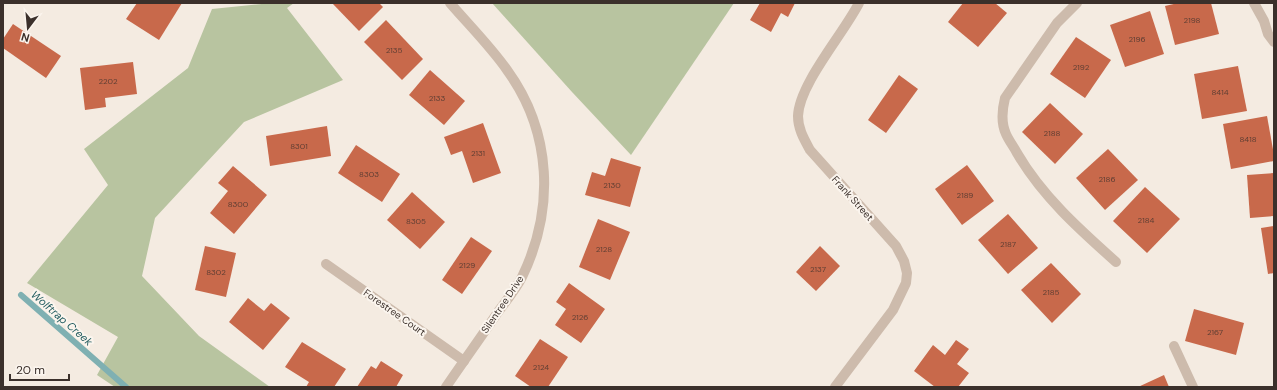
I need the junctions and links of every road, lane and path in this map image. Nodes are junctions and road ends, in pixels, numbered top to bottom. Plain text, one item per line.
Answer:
1 (450, 3) edge
2 (859, 3) edge
3 (1077, 3) edge
4 (1254, 3) edge
5 (1274, 42) edge
6 (1116, 262) dead end
7 (326, 264) dead end
8 (1174, 346) dead end
9 (464, 361) junction
10 (446, 387) edge
11 (835, 387) edge
12 (1193, 387) edge

1 - 9 street, Silentree Drive
2 - 11 street, Frank Street
3 - 6 street
4 - 5 street
7 - 9 street, Forestree Court
8 - 12 street
9 - 10 street, Silentree Drive

